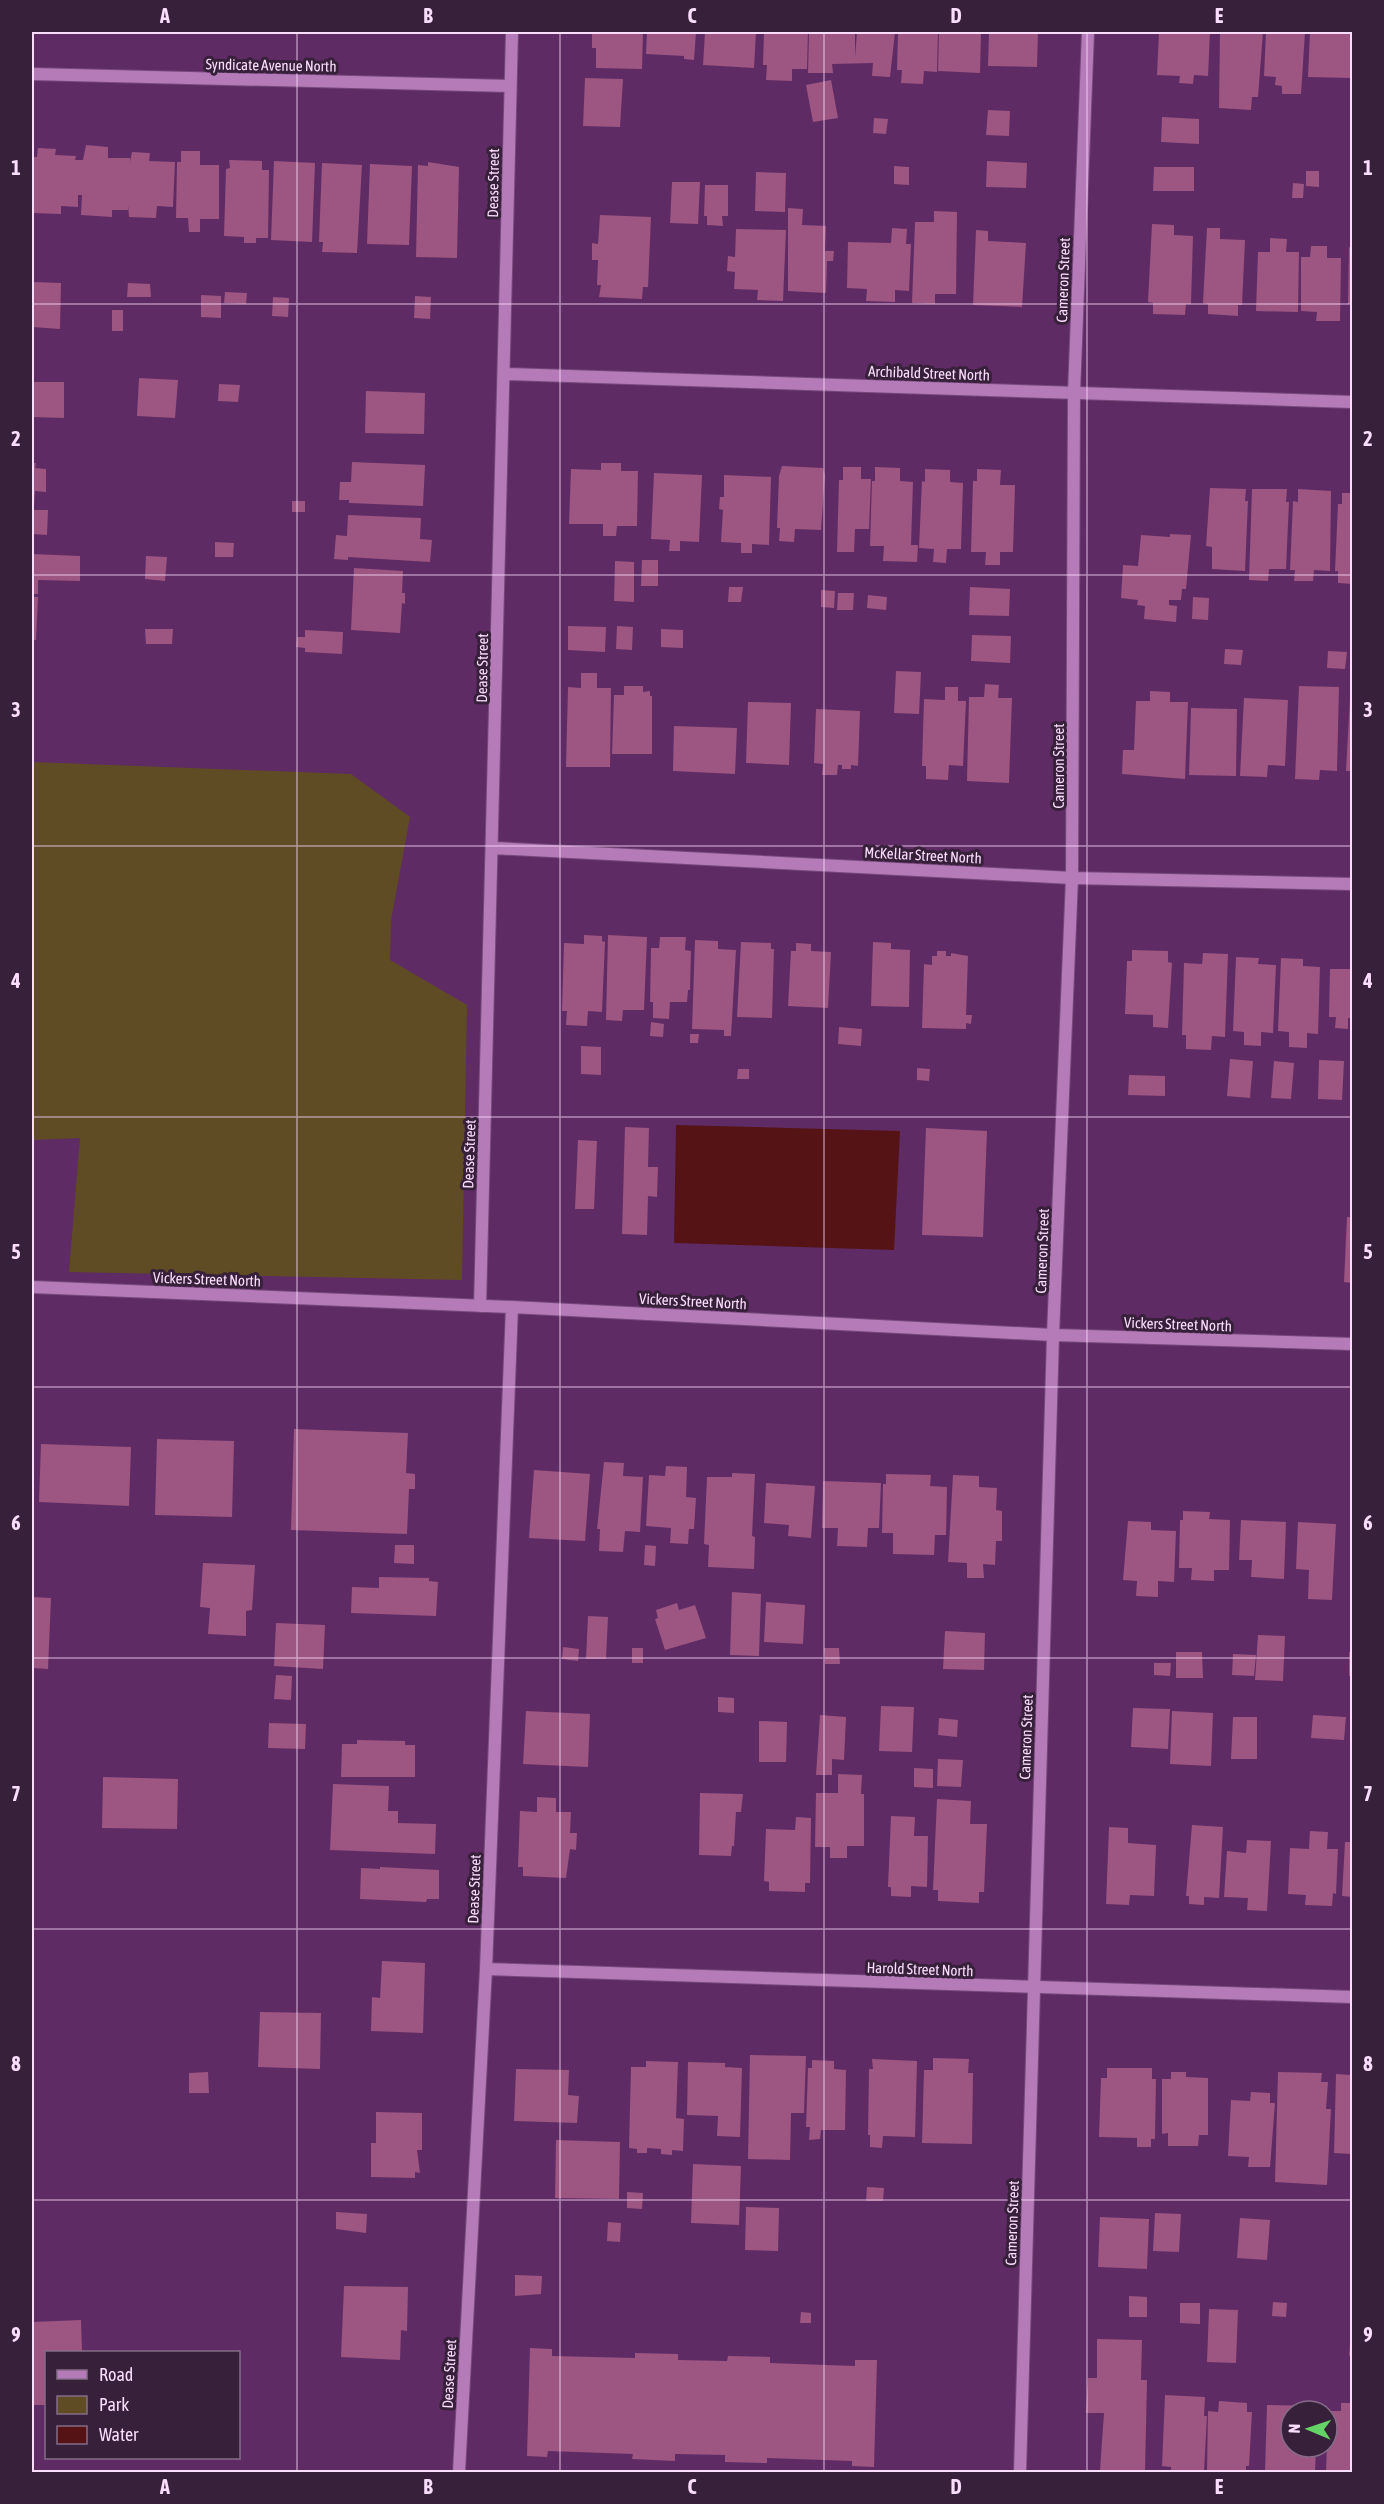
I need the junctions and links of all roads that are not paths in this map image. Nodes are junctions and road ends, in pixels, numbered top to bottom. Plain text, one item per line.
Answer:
1 (512, 32) edge
2 (1088, 32) edge
3 (32, 74) edge
4 (509, 86) junction
5 (504, 374) junction
6 (1074, 393) junction
7 (1353, 402) edge
8 (492, 848) junction
9 (1072, 878) junction
10 (1353, 884) edge
11 (32, 1287) edge
12 (480, 1306) junction
13 (512, 1307) junction
14 (1053, 1335) junction
15 (1353, 1344) edge
16 (486, 1969) junction
17 (1034, 1987) junction
18 (1353, 1997) edge
19 (459, 2472) edge
20 (1020, 2472) edge

1 - 4 street, Dease Street
2 - 6 street, Cameron Street
3 - 4 street, Syndicate Avenue North
4 - 5 street, Dease Street
5 - 6 street, Archibald Street North
5 - 8 street, Dease Street
6 - 7 street, Archibald Street North
6 - 9 street, Cameron Street
8 - 9 street, McKellar Street North
8 - 12 street, Dease Street
9 - 10 street, McKellar Street North
9 - 14 street, Cameron Street
11 - 12 street, Vickers Street North
12 - 13 street, Vickers Street North
13 - 14 street, Vickers Street North
13 - 16 street, Dease Street
14 - 15 street, Vickers Street North
14 - 17 street, Cameron Street
16 - 17 street, Harold Street North
16 - 19 street, Dease Street
17 - 18 street, Harold Street North
17 - 20 street, Cameron Street

